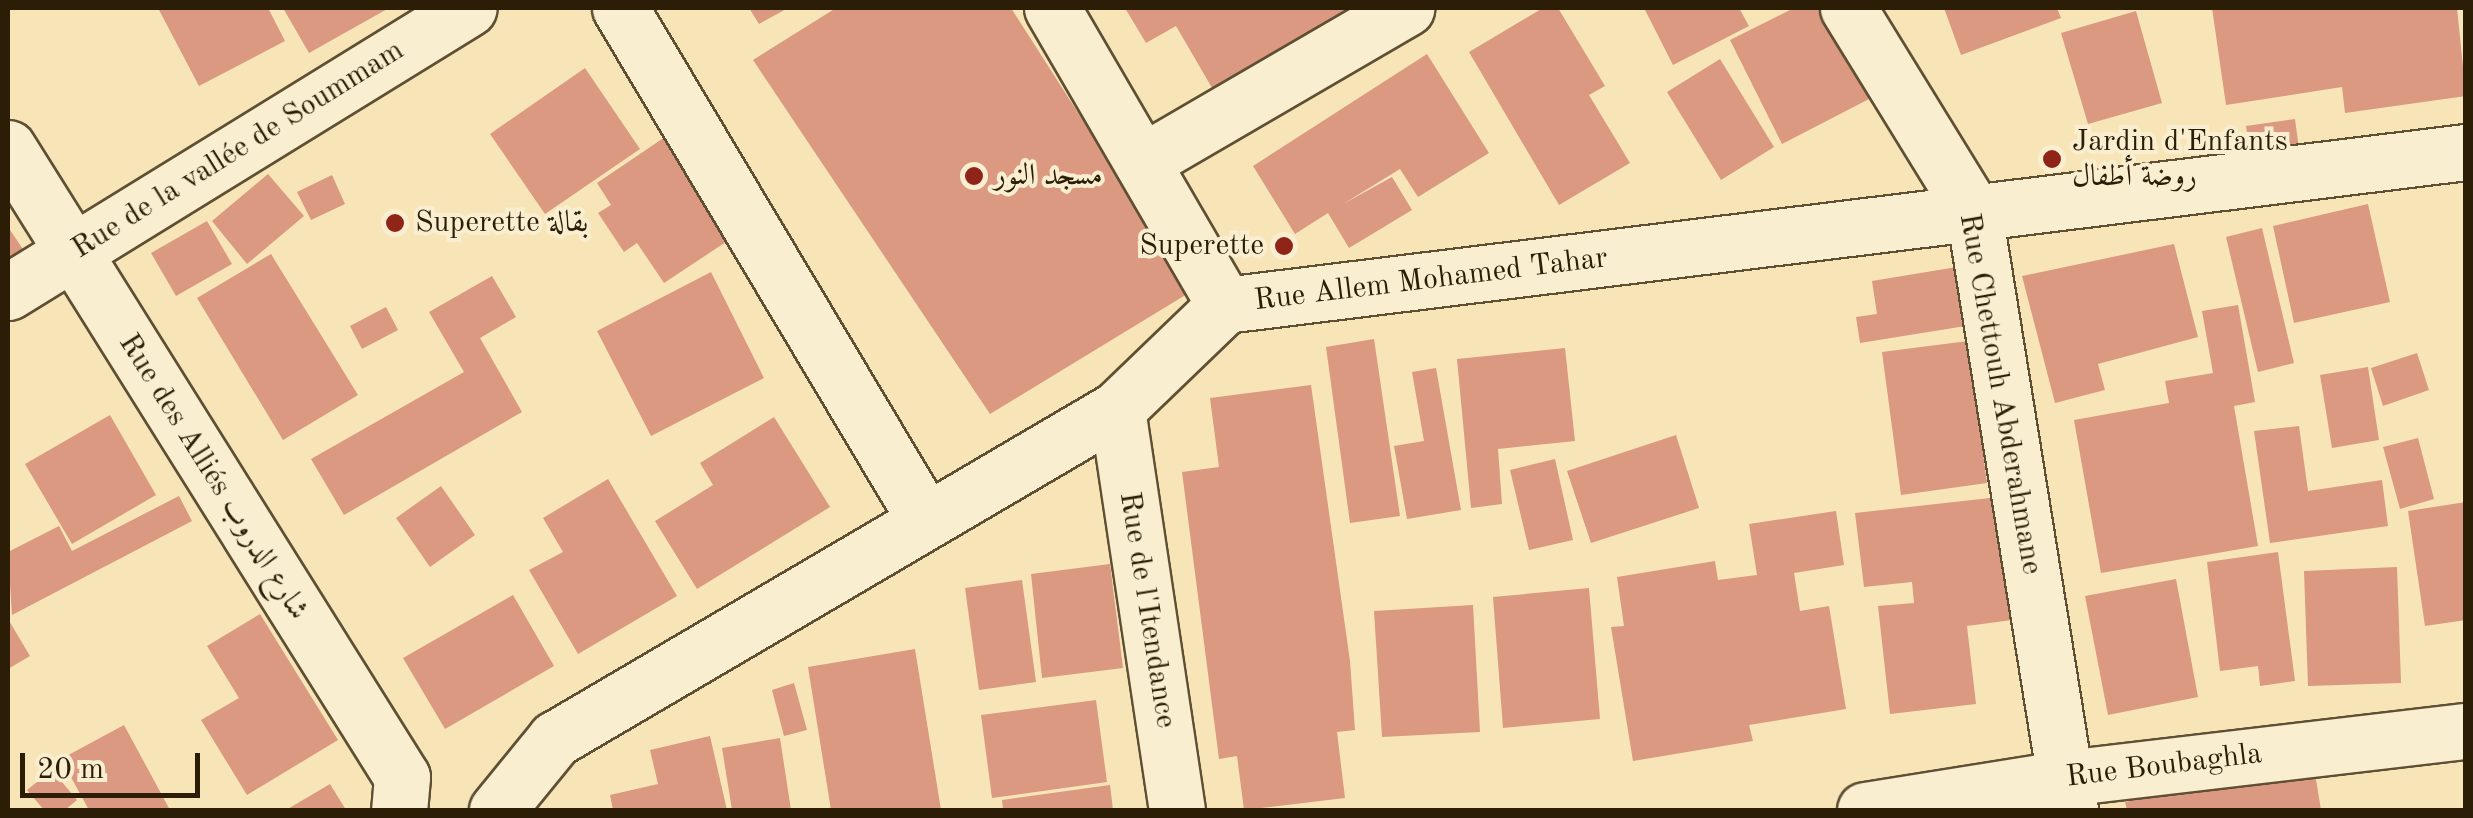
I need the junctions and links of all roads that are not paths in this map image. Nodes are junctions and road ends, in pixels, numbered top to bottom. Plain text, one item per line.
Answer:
1 (469, 8) edge
2 (620, 8) edge
3 (1052, 8) edge
4 (1407, 8) edge
5 (1848, 8) edge
6 (8, 148) edge
7 (2466, 152) edge
8 (1142, 162) junction
9 (1974, 213) junction
10 (72, 252) junction
11 (8, 292) edge
12 (1225, 305) junction
13 (1117, 410) junction
14 (926, 521) junction
15 (2466, 731) edge
16 (2068, 794) edge
17 (400, 810) edge
18 (497, 810) edge
19 (1177, 810) edge
20 (1864, 810) edge

1 - 10 street, Rue de la vallée de Soummam
2 - 14 street
3 - 8 street
4 - 8 street
5 - 9 street, Rue Chettouh Abderahmane
6 - 10 street, Rue des Alliés شارع الدروب
7 - 9 street, Rue Allem Mohamed Tahar
8 - 12 street
9 - 12 street, Rue Allem Mohamed Tahar
9 - 16 street, Rue Chettouh Abderahmane
10 - 11 street, Rue de la vallée de Soummam
10 - 17 street, Rue des Alliés شارع الدروب
12 - 13 street, Rue Allem Mohamed Tahar
13 - 14 street, Rue Allem Mohamed Tahar
13 - 19 street, Rue de l'Itendance
14 - 18 street, Rue Allem Mohamed Tahar
15 - 16 street, Rue Boubaghla
16 - 20 street, Rue Boubaghla

